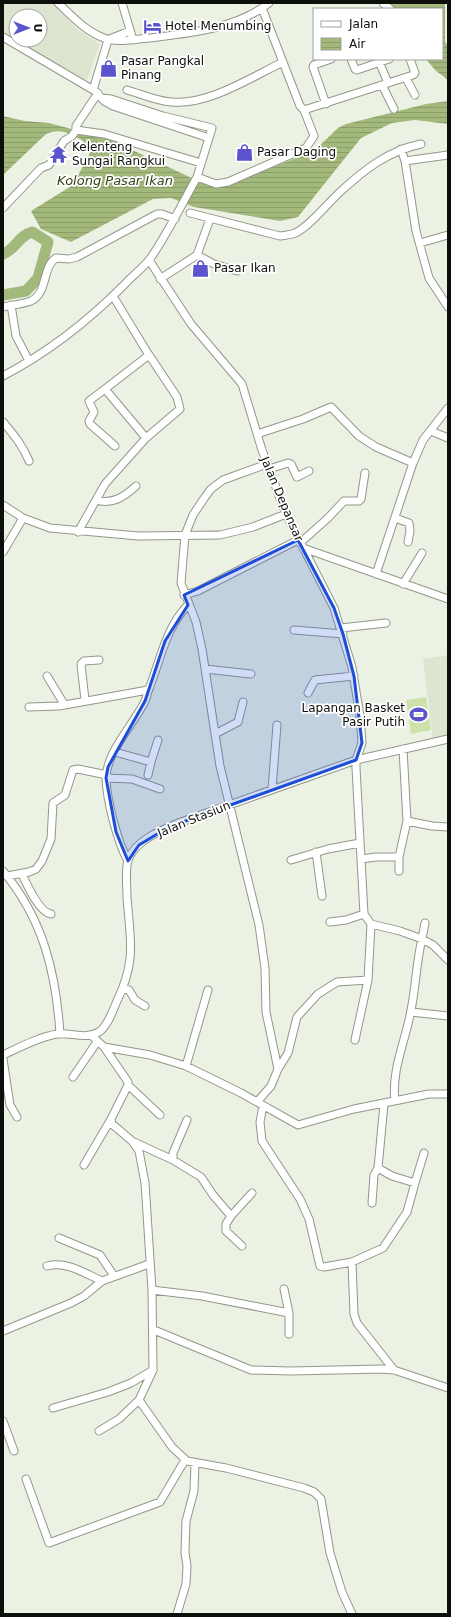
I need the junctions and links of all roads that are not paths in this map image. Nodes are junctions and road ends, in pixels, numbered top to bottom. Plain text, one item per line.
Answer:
1 (58, 3) edge
2 (122, 3) edge
3 (269, 3) edge
4 (262, 8) junction
5 (130, 31) junction
6 (3, 37) edge
7 (108, 40) junction
8 (134, 40) junction
9 (328, 60) edge
10 (351, 60) edge
11 (410, 60) edge
12 (379, 61) edge
13 (283, 62) junction
14 (406, 78) junction
15 (385, 84) junction
16 (127, 90) dead end
17 (97, 94) junction
18 (415, 95) dead end
19 (326, 104) junction
20 (394, 109) dead end
21 (304, 110) junction
22 (162, 120) junction
23 (75, 132) junction
24 (209, 138) junction
25 (421, 144) dead end
26 (401, 149) junction
27 (448, 155) edge
28 (405, 161) junction
29 (201, 163) junction
30 (196, 177) junction
31 (3, 208) edge
32 (190, 213) dead end
33 (175, 219) junction
34 (210, 219) junction
35 (448, 235) edge
36 (420, 243) junction
37 (198, 255) junction
38 (149, 260) junction
39 (237, 271) dead end
40 (160, 279) junction
41 (113, 296) junction
42 (11, 305) junction
43 (3, 307) edge
44 (448, 308) edge
45 (149, 355) junction
46 (29, 362) junction
47 (3, 376) edge
48 (105, 389) junction
49 (446, 410) edge
50 (3, 422) edge
51 (431, 431) junction
52 (257, 434) junction
53 (146, 438) junction
54 (448, 438) edge
55 (115, 446) dead end
56 (29, 461) dead end
57 (413, 463) junction
58 (268, 467) junction
59 (309, 471) dead end
60 (365, 473) dead end
61 (136, 486) dead end
62 (96, 500) junction
63 (3, 505) edge
64 (286, 514) junction
65 (23, 518) junction
66 (395, 518) junction
67 (78, 532) junction
68 (185, 535) junction
69 (408, 542) dead end
70 (300, 544) junction
71 (3, 552) edge
72 (422, 553) dead end
73 (376, 574) junction
74 (403, 584) junction
75 (184, 595) junction
76 (448, 599) edge
77 (188, 605) junction
78 (386, 623) dead end
79 (294, 630) dead end
80 (342, 631) junction
81 (99, 660) dead end
82 (205, 669) junction
83 (251, 674) dead end
84 (47, 676) dead end
85 (354, 676) junction
86 (148, 690) junction
87 (308, 693) dead end
88 (86, 700) junction
89 (243, 702) dead end
90 (64, 704) junction
91 (29, 707) dead end
92 (277, 725) dead end
93 (216, 734) junction
94 (448, 739) edge
95 (158, 740) dead end
96 (362, 743) junction
97 (403, 748) junction
98 (115, 752) junction
99 (368, 757) junction
100 (356, 760) junction
101 (151, 762) junction
102 (148, 775) dead end
103 (107, 777) junction
104 (160, 789) dead end
105 (272, 789) junction
106 (230, 805) junction
107 (407, 821) junction
108 (448, 827) edge
109 (360, 843) junction
110 (316, 852) junction
111 (399, 857) junction
112 (361, 859) junction
113 (291, 860) dead end
114 (128, 861) junction
115 (399, 871) dead end
116 (5, 873) edge
117 (22, 874) junction
118 (322, 896) dead end
119 (51, 914) dead end
120 (364, 914) junction
121 (330, 922) dead end
122 (425, 923) dead end
123 (371, 924) junction
124 (422, 939) junction
125 (448, 960) edge
126 (368, 980) junction
127 (123, 988) junction
128 (208, 990) dead end
129 (146, 1006) dead end
130 (411, 1012) junction
131 (448, 1016) edge
132 (60, 1034) junction
133 (91, 1035) junction
134 (355, 1040) dead end
135 (97, 1042) junction
136 (104, 1047) junction
137 (4, 1055) edge
138 (186, 1066) junction
139 (278, 1069) junction
140 (74, 1077) dead end
141 (128, 1085) junction
142 (448, 1094) edge
143 (395, 1101) junction
144 (257, 1102) junction
145 (384, 1104) junction
146 (264, 1106) junction
147 (160, 1115) dead end
148 (17, 1117) dead end
149 (111, 1119) junction
150 (187, 1120) dead end
151 (132, 1141) junction
152 (424, 1153) dead end
153 (173, 1160) junction
154 (84, 1165) dead end
155 (378, 1168) junction
156 (415, 1183) junction
157 (252, 1193) dead end
158 (372, 1203) dead end
159 (231, 1216) junction
160 (59, 1238) dead end
161 (242, 1246) dead end
162 (352, 1262) junction
163 (149, 1264) junction
164 (46, 1266) dead end
165 (114, 1276) junction
166 (102, 1282) junction
167 (284, 1289) dead end
168 (152, 1290) junction
169 (289, 1313) junction
170 (154, 1330) junction
171 (3, 1332) edge
172 (289, 1334) dead end
173 (154, 1370) junction
174 (394, 1370) junction
175 (448, 1388) edge
176 (139, 1400) junction
177 (53, 1408) dead end
178 (3, 1420) edge
179 (99, 1430) dead end
180 (14, 1451) dead end
181 (185, 1460) junction
182 (195, 1463) junction
183 (26, 1479) dead end
184 (177, 1614) edge
185 (352, 1614) edge

1 - 7 street
2 - 5 street
3 - 4 street
4 - 8 street
4 - 13 street
5 - 7 street
5 - 8 street
6 - 17 street
7 - 8 street
7 - 17 street
9 - 19 street
10 - 12 street
11 - 14 street
12 - 15 street
13 - 16 street
13 - 21 street
14 - 15 street
14 - 18 street
15 - 19 street
15 - 20 street
17 - 22 street
17 - 23 street
19 - 21 street
21 - 30 street
22 - 24 street
22 - 24 street
23 - 29 street
23 - 31 street
24 - 29 street
25 - 26 street
26 - 28 street
26 - 34 street
27 - 28 street
28 - 36 street
29 - 30 street
30 - 33 street
32 - 34 street
33 - 38 street
33 - 42 street
34 - 37 street
35 - 36 street
36 - 44 street
37 - 39 street
37 - 40 street
38 - 40 street, Jalan Depansar
38 - 41 street
40 - 52 street, Jalan Depansar
41 - 45 street
41 - 46 street
42 - 43 street
42 - 46 street
45 - 48 street
45 - 53 street
46 - 47 street
48 - 53 street
48 - 55 street
49 - 51 street
50 - 56 street
51 - 54 street
51 - 57 street
52 - 57 street
52 - 58 street, Jalan Depansar
53 - 62 street
57 - 66 street
58 - 59 street
58 - 64 street, Jalan Depansar
58 - 68 street
60 - 70 street
61 - 62 street
62 - 67 street
63 - 65 street
64 - 68 street
64 - 70 street, Jalan Depansar
65 - 67 street
65 - 71 street
66 - 69 street
66 - 73 street
67 - 68 street
68 - 75 street
70 - 73 street
70 - 75 street
70 - 80 street, Jalan Depansar
72 - 74 street
73 - 74 street
74 - 76 street
75 - 77 street
77 - 82 street
77 - 86 street
78 - 80 street
79 - 80 street
80 - 85 street, Jalan Depansar
81 - 88 street
82 - 83 street
82 - 93 street
84 - 90 street
85 - 87 street
85 - 96 street, Jalan Depansar
86 - 88 street
86 - 98 street
88 - 90 street
89 - 93 street
90 - 91 street
92 - 105 street
93 - 106 street
94 - 97 street, Jalan Stasiun
95 - 101 street
96 - 99 street
96 - 100 street, Jalan Depansar
97 - 99 street, Jalan Stasiun
97 - 107 street
98 - 101 street
98 - 103 street
99 - 100 street, Jalan Stasiun
100 - 105 street, Jalan Stasiun
100 - 109 street
101 - 102 street
103 - 104 street
103 - 114 street
103 - 117 street
105 - 106 street, Jalan Stasiun
106 - 114 street, Jalan Stasiun
106 - 139 street
107 - 108 street
107 - 111 street
109 - 110 street
109 - 112 street
110 - 113 street
110 - 118 street
111 - 112 street
111 - 115 street
112 - 120 street
114 - 127 street
116 - 117 street
116 - 132 street
117 - 119 street
120 - 121 street
120 - 123 street
122 - 124 street
123 - 124 street
123 - 126 street
124 - 125 street
124 - 130 street
126 - 134 street
126 - 139 street
127 - 129 street
127 - 133 street
128 - 138 street
130 - 131 street
130 - 143 street
132 - 133 street
132 - 137 street
133 - 135 street
135 - 136 street
135 - 140 street
136 - 138 street
136 - 141 street
137 - 148 street
138 - 144 street
139 - 144 street
141 - 147 street
141 - 149 street
142 - 143 street
143 - 145 street
144 - 146 street
145 - 146 street
145 - 155 street
146 - 162 street
149 - 151 street
149 - 154 street
150 - 153 street
151 - 153 street
151 - 163 street
152 - 156 street
153 - 159 street
155 - 156 street
155 - 158 street
156 - 162 street
157 - 159 street
159 - 161 street
160 - 165 street
162 - 174 street
163 - 165 street
163 - 168 street
164 - 166 street
165 - 166 street
166 - 171 street
167 - 169 street
168 - 169 street
168 - 170 street
169 - 172 street
170 - 173 street
170 - 174 street
173 - 176 street
173 - 177 street
174 - 175 street
176 - 179 street
176 - 181 street
178 - 180 street
181 - 182 street
181 - 183 street
182 - 184 street
182 - 185 street

